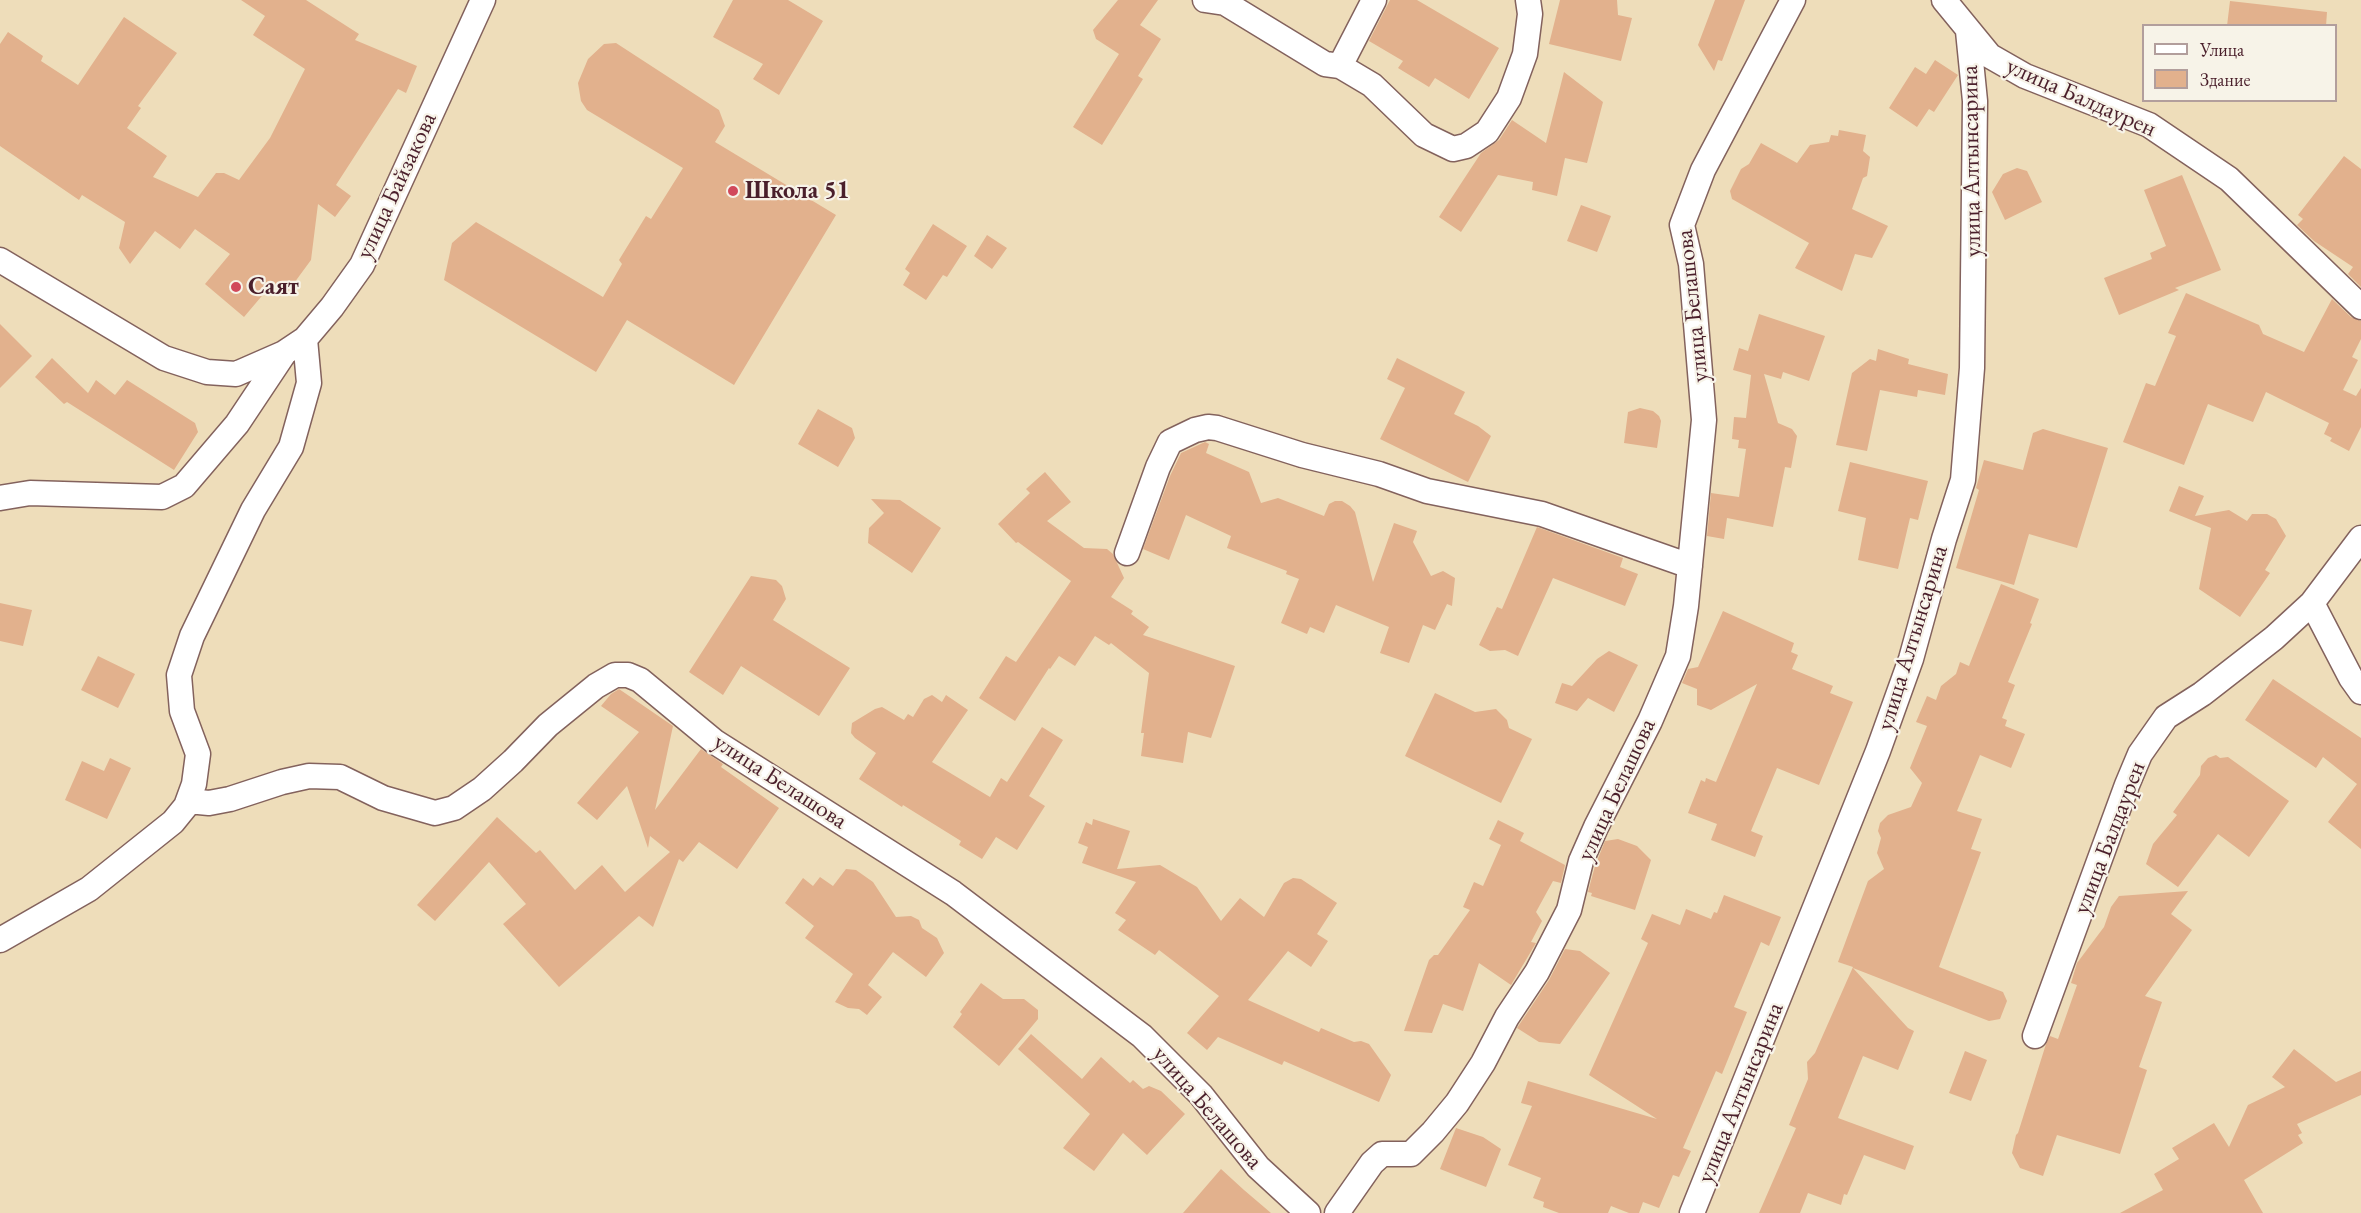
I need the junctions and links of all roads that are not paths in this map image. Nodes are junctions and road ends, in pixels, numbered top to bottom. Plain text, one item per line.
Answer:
1 (483, 0) edge
2 (1374, 0) edge
3 (1528, 0) edge
4 (1793, 0) edge
5 (1944, 0) edge
6 (1218, 1) edge
7 (1968, 31) junction
8 (1340, 66) junction
9 (0, 260) edge
10 (2361, 307) edge
11 (305, 339) junction
12 (284, 353) junction
13 (0, 498) edge
14 (2361, 538) edge
15 (1127, 553) dead end
16 (1690, 566) junction
17 (2312, 603) junction
18 (2361, 692) edge
19 (188, 801) junction
20 (0, 940) edge
21 (2035, 1036) dead end
22 (1308, 1213) edge
23 (1337, 1213) edge
24 (1692, 1213) edge

1 - 11 street, улица Байзакова
2 - 8 street
3 - 8 street
4 - 16 street, улица Белашова
5 - 7 street, улица Балдаурен
6 - 8 street
7 - 10 street, улица Балдаурен
7 - 24 street, улица Алтынсарина
9 - 12 street, улица Байзакова
11 - 12 street, улица Байзакова
11 - 19 street
12 - 13 street, улица Байзакова
14 - 17 street, улица Балдаурен
15 - 16 street
16 - 23 street, улица Белашова
17 - 18 street
17 - 21 street, улица Балдаурен
19 - 20 street
19 - 22 street, улица Белашова

